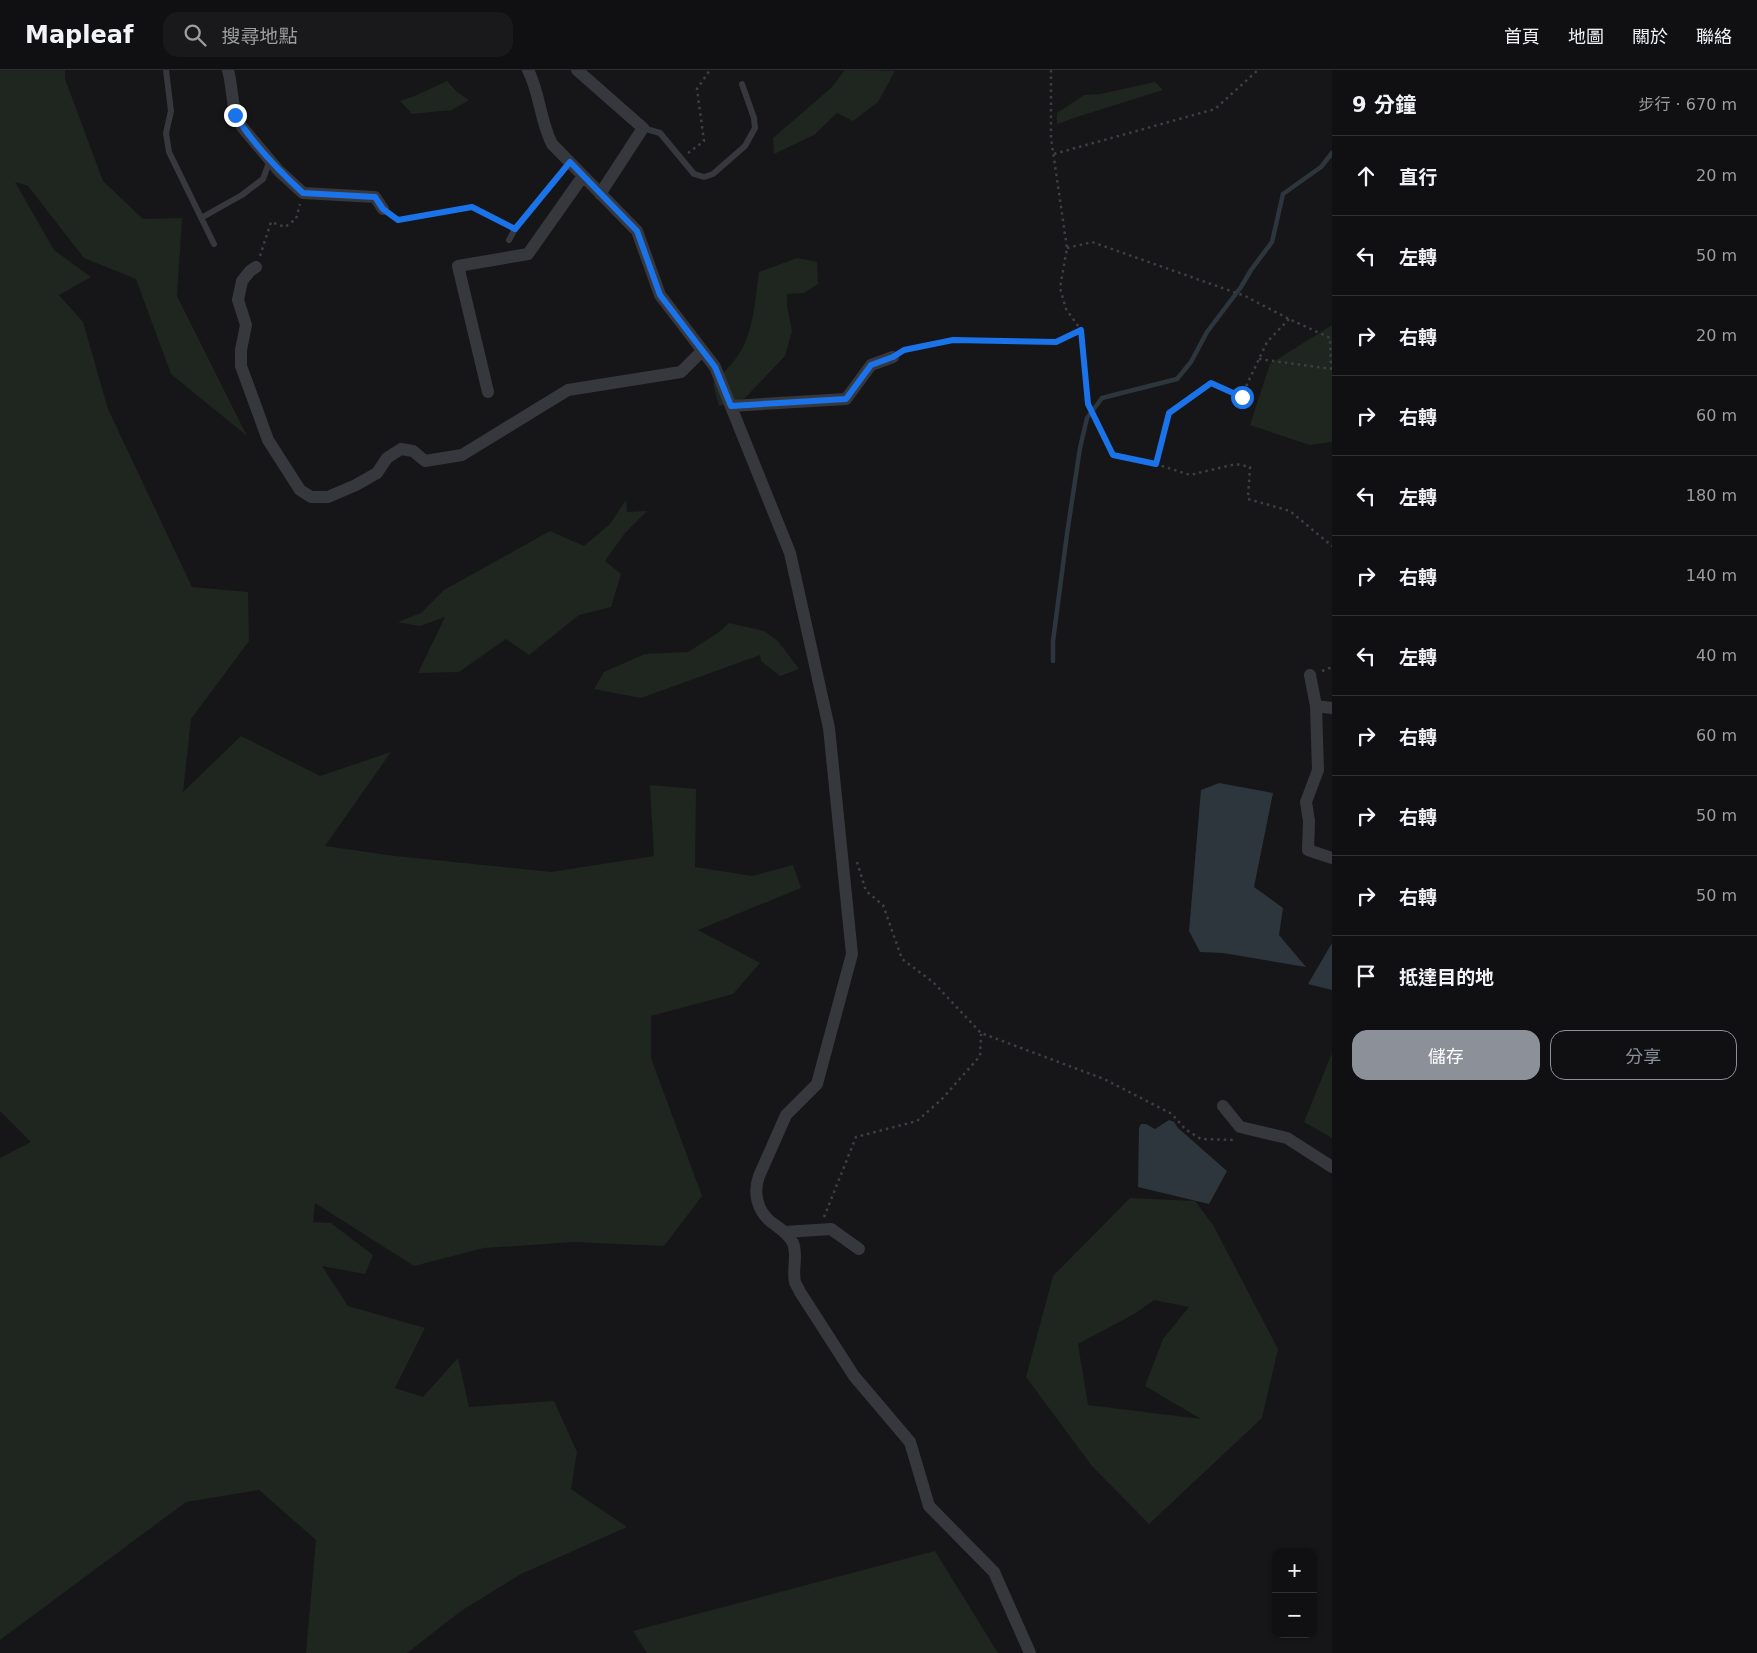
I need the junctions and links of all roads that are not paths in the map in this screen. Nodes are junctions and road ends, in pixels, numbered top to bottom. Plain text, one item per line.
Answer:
1 (166, 70) edge
2 (228, 70) edge
3 (528, 70) edge
4 (578, 70) edge
5 (742, 84) dead end
6 (643, 128) junction
7 (270, 159) junction
8 (570, 162) junction
9 (583, 176) junction
10 (600, 194) junction
11 (383, 209) road end
12 (201, 218) junction
13 (509, 240) dead end
14 (214, 244) dead end
15 (256, 267) road end
16 (702, 351) junction
17 (893, 357) road end
18 (488, 392) dead end
19 (731, 406) junction
20 (1310, 675) dead end
21 (1316, 706) junction
22 (1332, 708) edge
23 (1332, 858) edge
24 (1222, 1106) dead end
25 (1332, 1167) edge
26 (785, 1232) junction
27 (859, 1249) dead end
28 (1030, 1653) edge

1 - 12 lane
2 - 7 street
3 - 8 street
4 - 6 street
5 - 6 lane
6 - 10 street
7 - 11 street
7 - 12 lane
8 - 9 street
8 - 13 lane
9 - 10 street
9 - 18 street
10 - 16 street
12 - 14 lane
15 - 16 street
16 - 19 street
17 - 19 street
19 - 26 street
20 - 21 street
21 - 22 street
21 - 23 street
24 - 25 street
26 - 27 street
26 - 28 street

